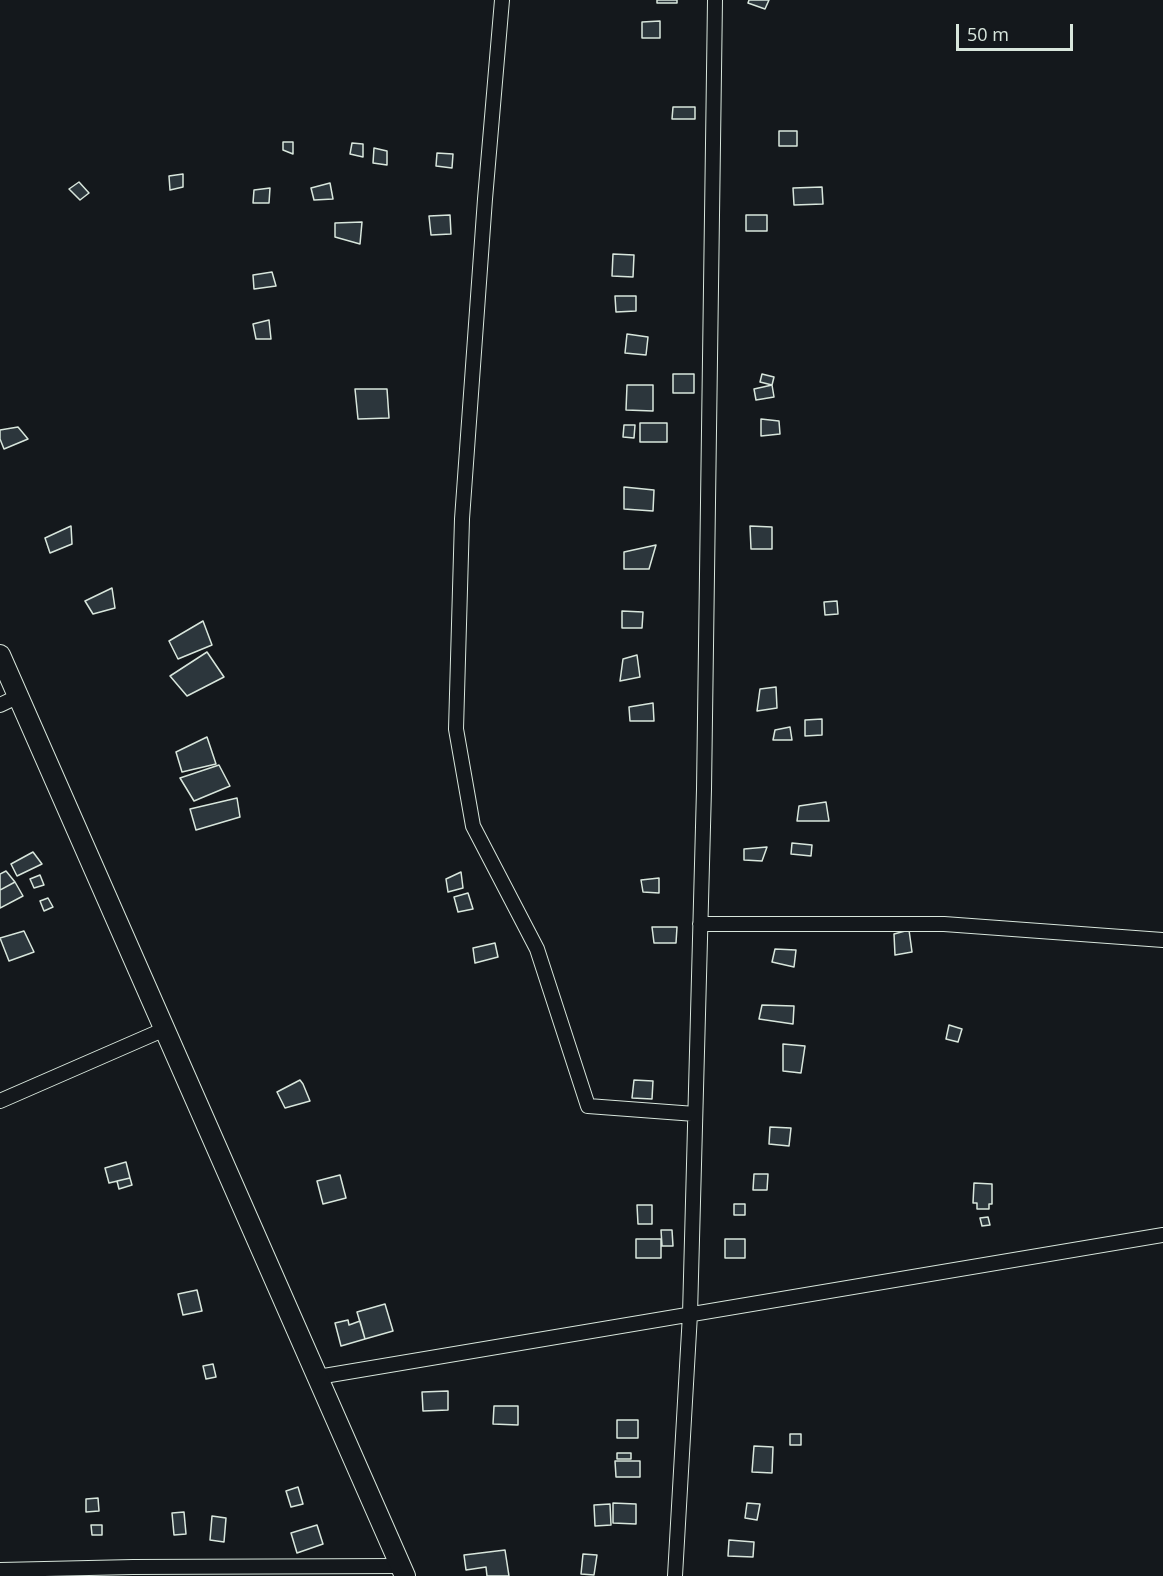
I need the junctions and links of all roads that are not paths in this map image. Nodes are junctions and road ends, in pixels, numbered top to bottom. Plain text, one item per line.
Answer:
1 (502, 0) edge
2 (715, 0) edge
3 (0, 655) edge
4 (19, 696) junction
5 (0, 705) edge
6 (700, 924) junction
7 (1163, 940) edge
8 (165, 1029) junction
9 (0, 1101) edge
10 (695, 1114) junction
11 (1163, 1234) edge
12 (690, 1314) junction
13 (318, 1377) junction
14 (0, 1570) edge
15 (403, 1571) edge
16 (675, 1576) edge

1 - 10 street
2 - 6 street
3 - 4 main road
4 - 5 street
4 - 8 main road
6 - 7 street
6 - 10 street
8 - 9 street
8 - 13 main road
10 - 12 street
11 - 12 street
12 - 13 street
12 - 16 street
13 - 15 main road
14 - 15 street

